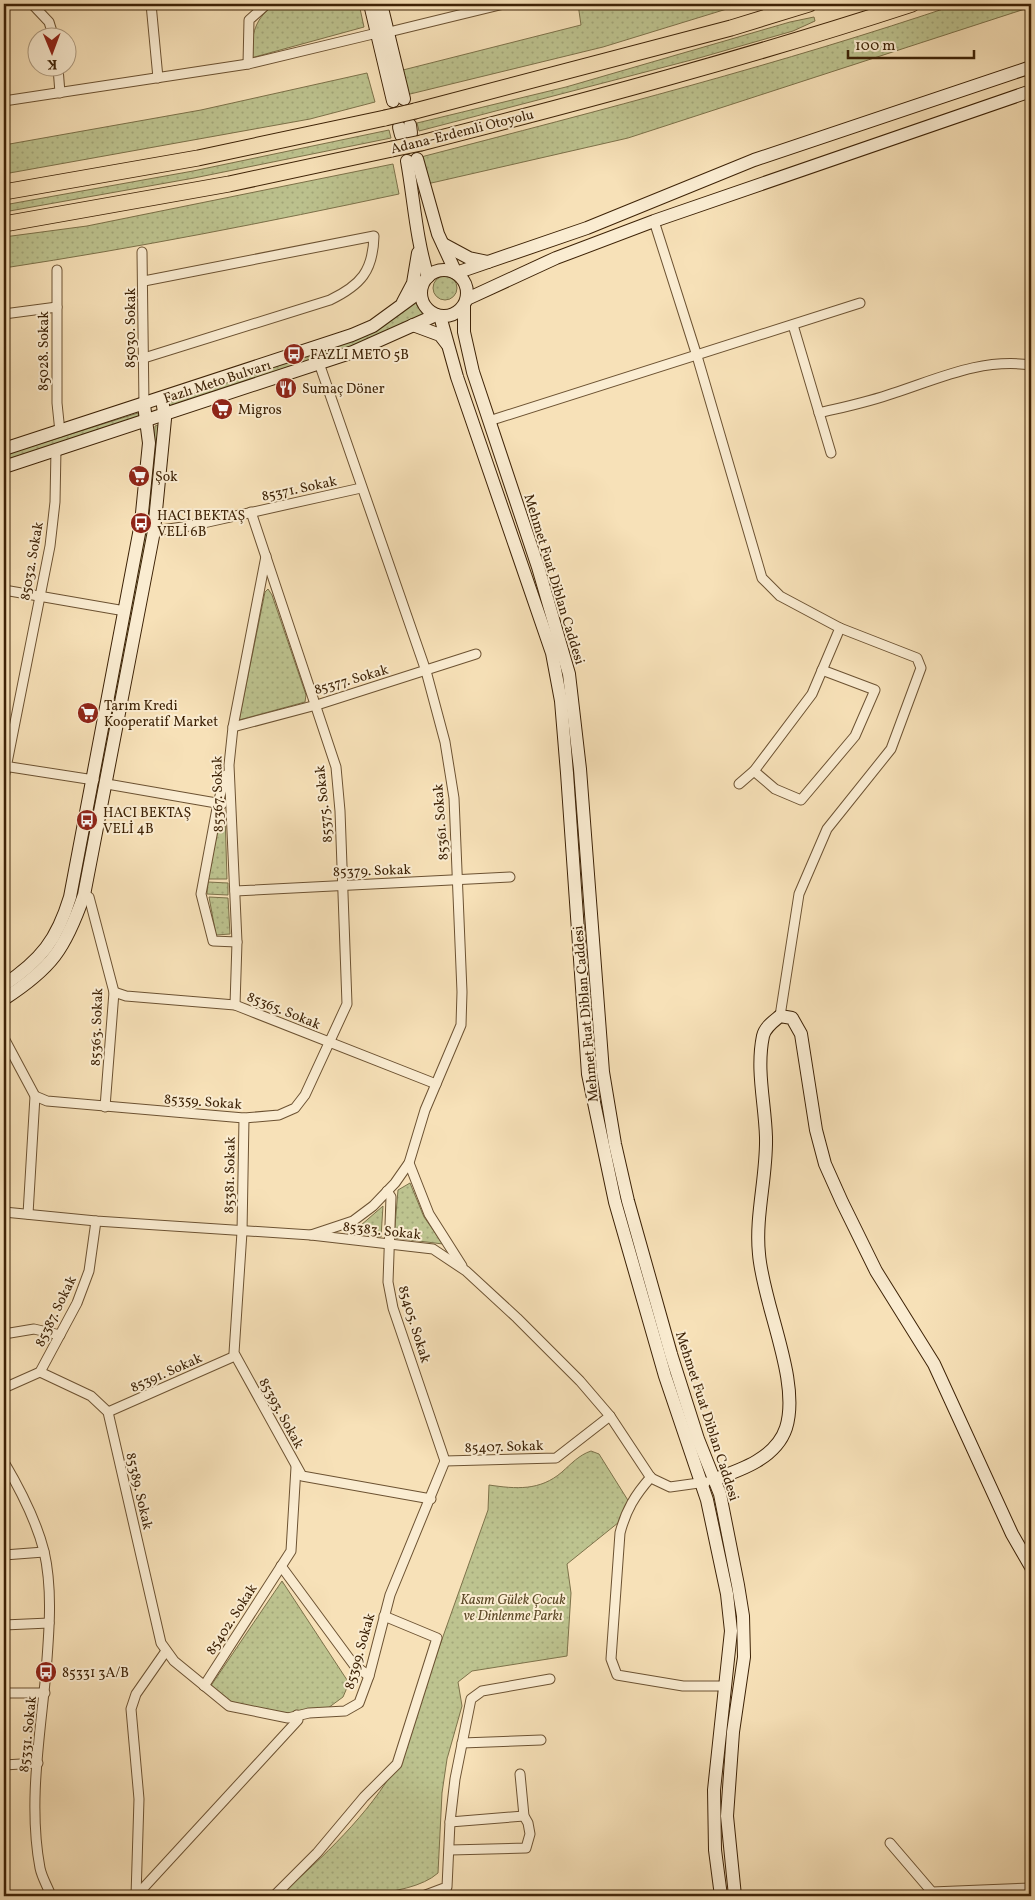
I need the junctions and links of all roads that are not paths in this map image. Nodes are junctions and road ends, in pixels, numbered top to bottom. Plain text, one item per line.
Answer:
1 (32, 4) edge
2 (151, 4) edge
3 (267, 4) edge
4 (370, 4) edge
5 (381, 4) edge
6 (504, 4) edge
7 (809, 4) edge
8 (912, 4) edge
9 (51, 28) edge
10 (383, 33) junction
11 (248, 64) junction
12 (1031, 67) edge
13 (59, 78) edge
14 (158, 78) junction
15 (1031, 91) edge
16 (60, 93) junction
17 (398, 100) dead end
18 (4, 102) edge
19 (409, 129) junction
20 (4, 192) edge
21 (654, 221) junction
22 (4, 224) edge
23 (443, 244) junction
24 (419, 248) junction
25 (142, 252) dead end
26 (488, 262) junction
27 (57, 270) dead end
28 (456, 273) junction
29 (428, 277) junction
30 (144, 281) junction
31 (421, 291) junction
32 (465, 303) junction
33 (860, 303) dead end
34 (401, 306) junction
35 (57, 307) junction
36 (4, 314) edge
37 (438, 315) junction
38 (413, 325) junction
39 (793, 325) junction
40 (448, 346) junction
41 (697, 356) junction
42 (144, 358) junction
43 (320, 363) junction
44 (1031, 364) edge
45 (162, 399) junction
46 (144, 405) junction
47 (819, 413) junction
48 (164, 414) junction
49 (146, 420) junction
50 (489, 421) junction
51 (60, 432) junction
52 (4, 449) edge
53 (56, 449) junction
54 (830, 453) dead end
55 (4, 467) edge
56 (362, 488) junction
57 (252, 512) junction
58 (154, 531) junction
59 (266, 556) junction
60 (4, 590) edge
61 (40, 596) junction
62 (126, 611) junction
63 (840, 628) junction
64 (476, 654) dead end
65 (822, 670) junction
66 (426, 671) junction
67 (315, 704) junction
68 (233, 727) junction
69 (228, 765) junction
70 (5, 766) edge
71 (754, 771) junction
72 (4, 778) edge
73 (94, 780) junction
74 (107, 784) junction
75 (739, 784) dead end
76 (218, 804) junction
77 (230, 805) junction
78 (510, 877) dead end
79 (458, 881) junction
80 (343, 885) junction
81 (235, 891) junction
82 (84, 895) junction
83 (237, 942) junction
84 (4, 985) edge
85 (114, 992) junction
86 (4, 999) edge
87 (235, 1005) junction
88 (780, 1016) junction
89 (4, 1038) edge
90 (328, 1043) junction
91 (436, 1084) junction
92 (35, 1096) junction
93 (105, 1107) junction
94 (244, 1118) junction
95 (408, 1163) junction
96 (387, 1191) junction
97 (4, 1212) edge
98 (28, 1214) junction
99 (96, 1221) junction
100 (242, 1232) junction
101 (310, 1235) junction
102 (389, 1244) junction
103 (466, 1272) junction
104 (4, 1334) edge
105 (60, 1335) junction
106 (235, 1356) junction
107 (40, 1372) junction
108 (4, 1388) edge
109 (108, 1412) junction
110 (610, 1416) junction
111 (446, 1461) junction
112 (4, 1462) edge
113 (296, 1467) junction
114 (7, 1475) edge
115 (651, 1478) junction
116 (715, 1480) junction
117 (701, 1484) junction
118 (431, 1499) junction
119 (44, 1552) junction
120 (4, 1555) edge
121 (281, 1566) junction
122 (1031, 1568) edge
123 (384, 1616) junction
124 (49, 1624) junction
125 (4, 1625) edge
126 (166, 1651) junction
127 (369, 1676) junction
128 (550, 1679) dead end
129 (204, 1686) junction
130 (726, 1686) junction
131 (45, 1692) junction
132 (4, 1693) edge
133 (297, 1715) junction
134 (541, 1740) dead end
135 (462, 1744) junction
136 (38, 1763) junction
137 (4, 1765) edge
138 (520, 1774) dead end
139 (524, 1816) junction
140 (450, 1822) junction
141 (890, 1842) dead end
142 (450, 1850) junction
143 (1031, 1888) edge
144 (446, 1892) edge
145 (52, 1896) edge
146 (274, 1896) edge
147 (423, 1896) edge
148 (721, 1896) edge
149 (735, 1896) edge

1 - 9 street
2 - 14 street
3 - 11 street
4 - 10 main road
5 - 10 main road
6 - 10 street
7 - 19 highway, Adana-Erdemli Otoyolu
8 - 19 highway, Adana-Erdemli Otoyolu
10 - 11 street
10 - 17 main road
11 - 14 street
12 - 26 main road
13 - 16 street
14 - 16 street
15 - 21 main road
16 - 18 street
19 - 20 highway, Adana-Erdemli Otoyolu, bridge
19 - 22 highway, Adana-Erdemli Otoyolu, bridge
21 - 32 main road
21 - 41 street
23 - 24 main road
23 - 26 main road
23 - 28 main road
24 - 29 main road
24 - 34 main road
25 - 30 street, 85030. Sokak
26 - 28 main road
27 - 35 street, 85028. Sokak
28 - 29 main road
28 - 32 main road
29 - 31 main road
30 - 42 street, 85030. Sokak
30 - 42 street
31 - 34 main road, Fazlı Meto Bulvarı
31 - 37 main road
32 - 37 main road
32 - 50 main road, Mehmet Fuat Diblan Caddesi
33 - 39 street
34 - 45 main road, Fazlı Meto Bulvarı
35 - 36 street
35 - 51 street, 85028. Sokak
37 - 38 main road, Fazlı Meto Bulvarı
37 - 40 main road, Mehmet Fuat Diblan Caddesi
38 - 40 main road
38 - 43 main road, Fazlı Meto Bulvarı
39 - 41 street
39 - 47 street
40 - 117 main road, Mehmet Fuat Diblan Caddesi
41 - 50 street
41 - 63 street
42 - 46 street, 85030. Sokak
43 - 48 main road, Fazlı Meto Bulvarı
43 - 56 street, 85361. Sokak
44 - 47 street
45 - 46 main road, Fazlı Meto Bulvarı
45 - 48 main road
46 - 49 main road
46 - 51 main road, Fazlı Meto Bulvarı
47 - 54 street
48 - 49 main road, Fazlı Meto Bulvarı
48 - 58 main road
49 - 53 main road, Fazlı Meto Bulvarı
49 - 62 main road
50 - 116 main road, Mehmet Fuat Diblan Caddesi
51 - 52 main road, Fazlı Meto Bulvarı
53 - 55 main road, Fazlı Meto Bulvarı
53 - 61 street, 85032. Sokak
56 - 57 street, 85371. Sokak
56 - 66 street, 85361. Sokak
57 - 58 street, 85371. Sokak
57 - 59 street, 85375. Sokak
58 - 74 main road
59 - 67 street, 85375. Sokak
59 - 68 street, 85367. Sokak
60 - 61 street
61 - 62 street
61 - 70 street, 85032. Sokak
62 - 73 main road
63 - 65 street
63 - 88 street
64 - 66 street, 85377. Sokak
65 - 71 street
65 - 71 street
66 - 67 street, 85377. Sokak
66 - 79 street, 85361. Sokak
67 - 68 street, 85377. Sokak
67 - 80 street, 85375. Sokak
68 - 69 street, 85367. Sokak
69 - 76 street
69 - 77 street, 85367. Sokak
70 - 72 street, 85032. Sokak
70 - 73 street
71 - 75 street
73 - 84 main road
74 - 76 street
74 - 82 main road
76 - 77 street
76 - 83 street
77 - 81 street, 85367. Sokak
78 - 79 street, 85379. Sokak
79 - 80 street, 85379. Sokak
79 - 91 street, 85361. Sokak
80 - 81 street, 85379. Sokak
80 - 90 street, 85375. Sokak
81 - 83 street, 85367. Sokak
82 - 85 street, 85363. Sokak
82 - 86 main road
83 - 87 street, 85367. Sokak
85 - 87 street, 85365. Sokak
85 - 93 street, 85363. Sokak
87 - 90 street, 85365. Sokak
88 - 116 main road
88 - 122 main road
89 - 92 street
90 - 91 street, 85365. Sokak
90 - 94 street, 85359. Sokak
91 - 95 street, 85361. Sokak
92 - 93 street, 85359. Sokak
92 - 98 street
93 - 94 street, 85359. Sokak
94 - 100 street, 85381. Sokak
95 - 96 street, 85361. Sokak
95 - 103 street
96 - 101 street, 85361. Sokak
96 - 102 street, 85405. Sokak
97 - 98 street, 85383. Sokak
98 - 99 street, 85383. Sokak
99 - 100 street, 85383. Sokak
99 - 105 street, 85387. Sokak
100 - 101 street, 85383. Sokak
100 - 106 street
101 - 102 street, 85383. Sokak
102 - 103 street, 85383. Sokak
102 - 111 street, 85405. Sokak
103 - 110 street, 85383. Sokak
104 - 105 street
105 - 107 street, 85387. Sokak
106 - 109 street, 85391. Sokak
106 - 113 street, 85393. Sokak
107 - 108 street
107 - 109 street
109 - 126 street, 85389. Sokak
110 - 111 street, 85407. Sokak
110 - 115 street, 85383. Sokak
111 - 118 street, 85399. Sokak
112 - 114 street, 85331. Sokak
113 - 118 street, 85393. Sokak
113 - 121 street, 85402. Sokak
114 - 119 street, 85331. Sokak
115 - 117 street
115 - 130 street
116 - 117 street
116 - 149 main road, Mehmet Fuat Diblan Caddesi
117 - 130 main road, Mehmet Fuat Diblan Caddesi
118 - 123 street, 85399. Sokak
119 - 120 street
119 - 124 street, 85331. Sokak
121 - 127 street
121 - 129 street, 85402. Sokak
123 - 127 street, 85399. Sokak
123 - 146 street
124 - 125 street
124 - 131 street, 85331. Sokak
126 - 129 street, 85399. Sokak
126 - 133 street
127 - 133 street, 85399. Sokak
128 - 135 street
129 - 133 street, 85399. Sokak
130 - 148 main road, Mehmet Fuat Diblan Caddesi
131 - 132 street
131 - 136 street, 85331. Sokak
134 - 135 street
135 - 140 street
136 - 137 street
136 - 145 street, 85331. Sokak
138 - 139 street
139 - 140 street
139 - 142 street
140 - 142 street
141 - 143 street
142 - 144 street
144 - 147 street

